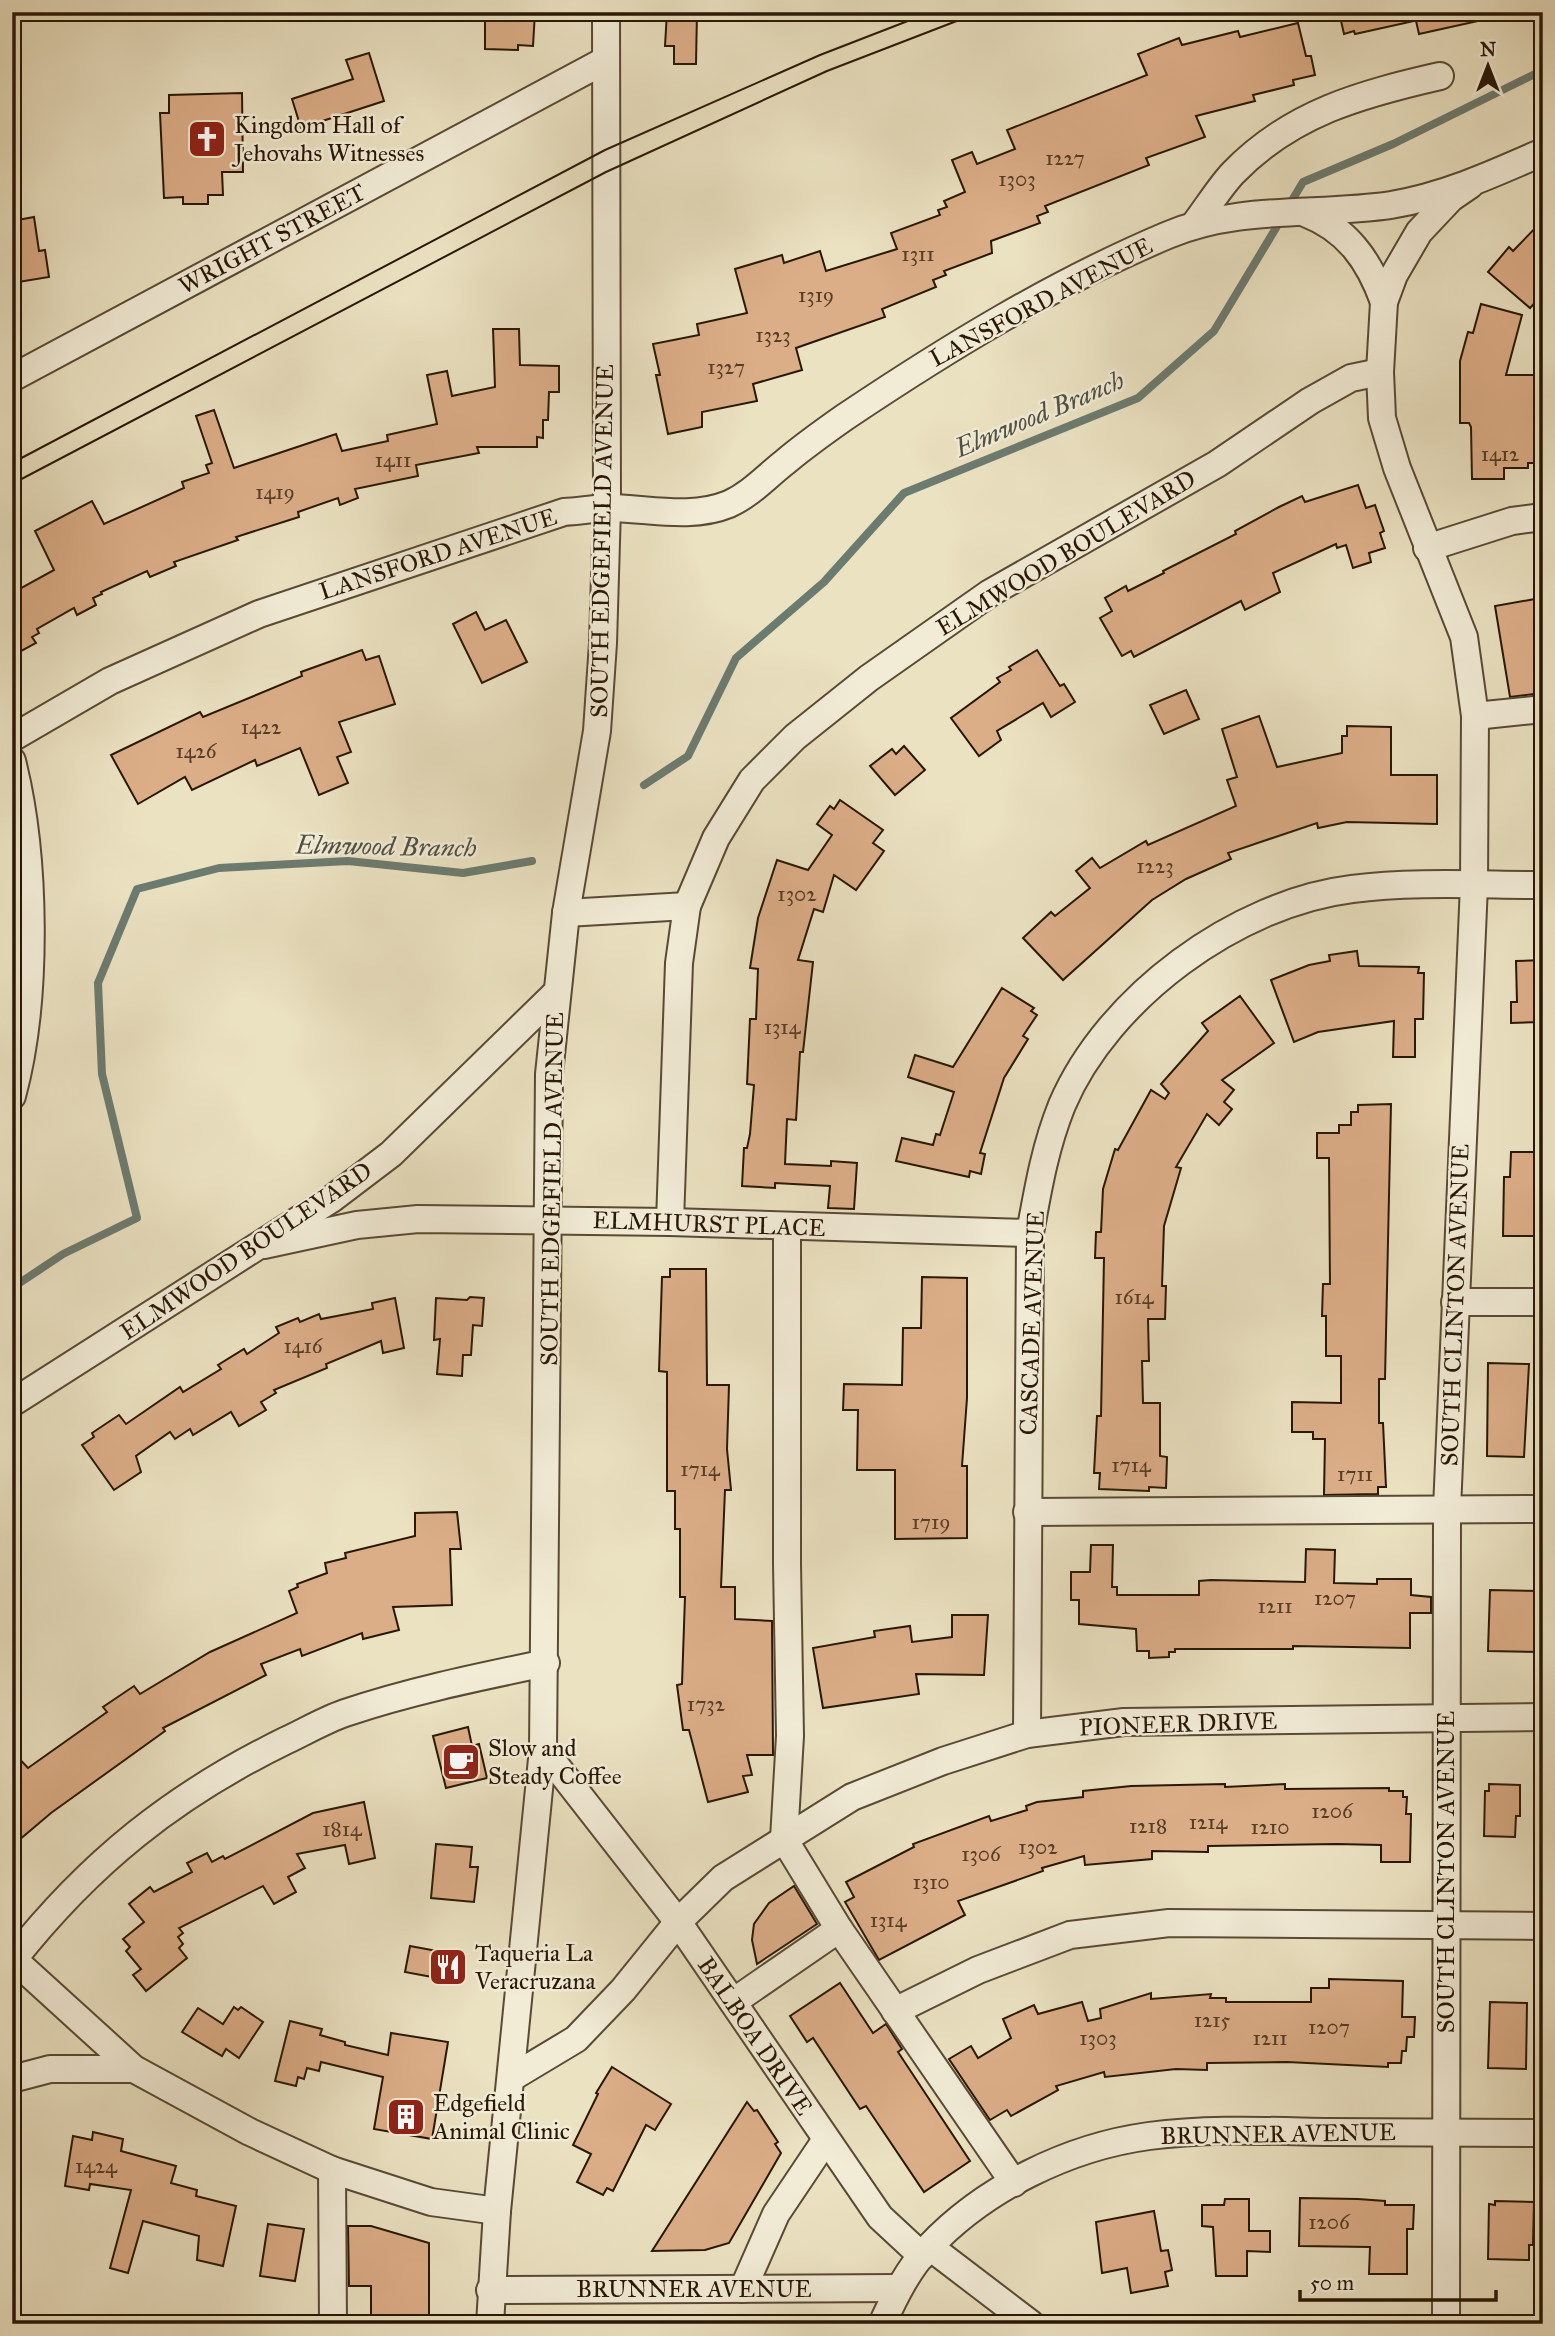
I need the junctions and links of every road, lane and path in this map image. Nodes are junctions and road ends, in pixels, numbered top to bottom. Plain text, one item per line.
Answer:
1 (606, 12) edge
2 (606, 60) junction
3 (1440, 76) dead end
4 (1543, 152) edge
5 (1470, 185) junction
6 (1300, 211) junction
7 (1194, 225) junction
8 (1384, 302) junction
9 (1380, 372) junction
10 (12, 378) edge
11 (607, 508) junction
12 (1543, 517) edge
13 (1427, 548) junction
14 (1543, 709) edge
15 (1475, 716) junction
16 (12, 738) edge
17 (12, 761) edge
18 (1474, 885) junction
19 (1543, 885) edge
20 (687, 906) junction
21 (566, 913) junction
22 (556, 993) junction
23 (12, 1096) edge
24 (550, 1220) junction
25 (670, 1222) junction
26 (787, 1226) junction
27 (1030, 1233) junction
28 (264, 1245) junction
29 (1455, 1302) junction
30 (1543, 1302) edge
31 (12, 1403) edge
32 (1447, 1509) junction
33 (1543, 1509) edge
34 (1027, 1512) junction
35 (546, 1663) junction
36 (1543, 1717) edge
37 (1446, 1718) junction
38 (1027, 1734) junction
39 (543, 1749) junction
40 (784, 1839) junction
41 (678, 1922) junction
42 (1447, 1925) junction
43 (1543, 1926) edge
44 (839, 1929) junction
45 (13, 1959) edge
46 (733, 2002) junction
47 (895, 2011) junction
48 (134, 2069) junction
49 (511, 2078) junction
50 (12, 2079) edge
51 (1445, 2132) junction
52 (1543, 2133) edge
53 (825, 2141) junction
54 (332, 2170) junction
55 (1014, 2183) junction
56 (497, 2211) junction
57 (926, 2251) junction
58 (743, 2288) junction
59 (899, 2288) junction
60 (490, 2290) junction
61 (333, 2324) edge
62 (490, 2324) edge
63 (882, 2324) edge
64 (1031, 2324) edge
65 (1446, 2324) edge

1 - 2 street, SOUTH EDGEFIELD AVENUE
2 - 10 street, WRIGHT STREET
2 - 11 street, SOUTH EDGEFIELD AVENUE
3 - 7 street, LANSFORD AVENUE
4 - 5 street
5 - 6 street
5 - 8 street
6 - 7 street, LANSFORD AVENUE
6 - 8 street
7 - 11 street, LANSFORD AVENUE
8 - 9 street, SOUTH CLINTON AVENUE
9 - 13 street, SOUTH CLINTON AVENUE
9 - 20 street, ELMWOOD BOULEVARD
11 - 16 street, LANSFORD AVENUE
11 - 21 street, SOUTH EDGEFIELD AVENUE
12 - 13 street
13 - 15 street, SOUTH CLINTON AVENUE
14 - 15 street
15 - 18 street, SOUTH CLINTON AVENUE
17 - 23 street
18 - 19 street, CASCADE AVENUE
18 - 27 street, CASCADE AVENUE
18 - 29 street, SOUTH CLINTON AVENUE
20 - 21 street
20 - 25 street, ELMWOOD BOULEVARD
21 - 22 street, SOUTH EDGEFIELD AVENUE
22 - 24 street, SOUTH EDGEFIELD AVENUE
22 - 28 street, ELMWOOD BOULEVARD
24 - 25 street, ELMHURST PLACE
24 - 28 street, ELMHURST PLACE
24 - 35 street, SOUTH EDGEFIELD AVENUE
25 - 26 street, ELMHURST PLACE
26 - 27 street, ELMHURST PLACE
26 - 40 street
27 - 34 street, CASCADE AVENUE
28 - 31 street, ELMWOOD BOULEVARD
29 - 30 street
29 - 32 street, SOUTH CLINTON AVENUE
32 - 33 street
32 - 34 street
32 - 37 street, SOUTH CLINTON AVENUE
34 - 38 street, CASCADE AVENUE
35 - 39 street, SOUTH EDGEFIELD AVENUE
35 - 45 street
36 - 37 street, PIONEER DRIVE
37 - 38 street, PIONEER DRIVE
37 - 42 street, SOUTH CLINTON AVENUE
38 - 40 street, PIONEER DRIVE
39 - 41 street, BALBOA DRIVE
39 - 49 street, SOUTH EDGEFIELD AVENUE
40 - 41 street, PIONEER DRIVE
40 - 44 street
41 - 46 street, BALBOA DRIVE
41 - 49 street, PIONEER DRIVE
42 - 43 street
42 - 47 street
42 - 51 street, SOUTH CLINTON AVENUE
44 - 46 street
44 - 47 street
45 - 48 street
46 - 53 street, BALBOA DRIVE
47 - 55 street
48 - 50 street
48 - 54 street
49 - 56 street, SOUTH EDGEFIELD AVENUE
51 - 52 street, BRUNNER AVENUE
51 - 55 street, BRUNNER AVENUE
51 - 65 street, SOUTH CLINTON AVENUE
53 - 57 street, BALBOA DRIVE
53 - 58 street
54 - 56 street
54 - 61 street
55 - 57 street, BRUNNER AVENUE
56 - 60 street, SOUTH EDGEFIELD AVENUE
57 - 59 street
57 - 64 street, BALBOA DRIVE
58 - 59 street, BRUNNER AVENUE
58 - 60 street, BRUNNER AVENUE
59 - 63 street
60 - 62 street, SOUTH EDGEFIELD AVENUE

